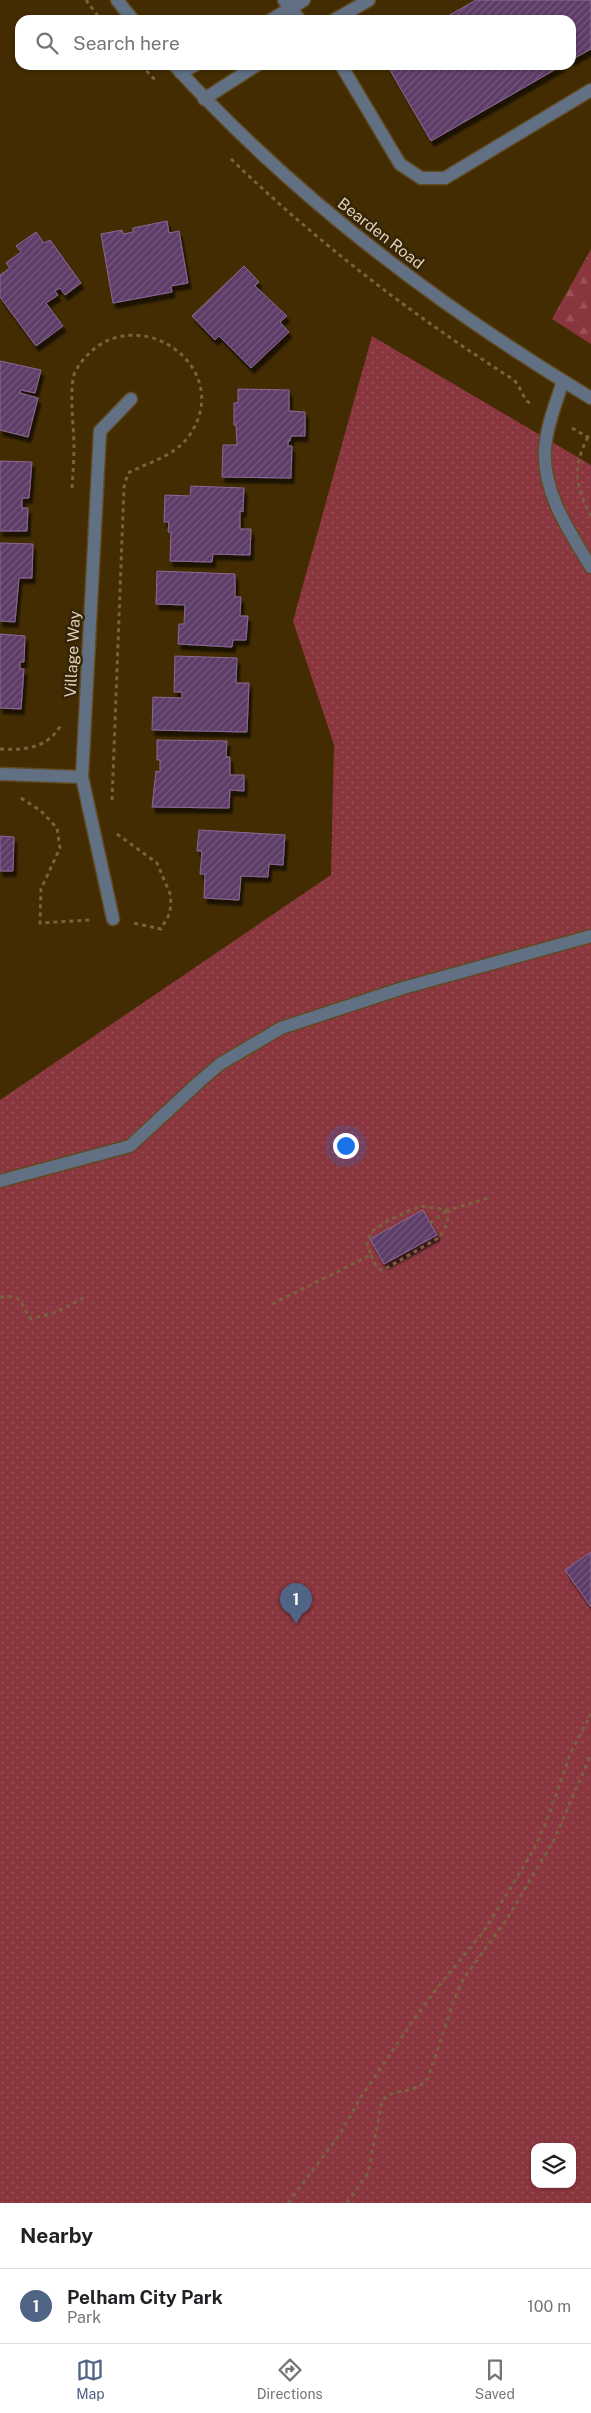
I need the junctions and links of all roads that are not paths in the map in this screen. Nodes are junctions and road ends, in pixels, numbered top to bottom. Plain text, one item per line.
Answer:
1 (116, 0) edge
2 (304, 0) edge
3 (369, 0) edge
4 (287, 4) edge
5 (129, 15) edge
6 (276, 15) edge
7 (296, 15) edge
8 (343, 15) edge
9 (179, 70) edge
10 (249, 70) edge
11 (344, 70) edge
12 (591, 90) edge
13 (204, 99) junction
14 (563, 381) junction
15 (591, 398) edge
16 (131, 399) dead end
17 (591, 567) edge
18 (0, 774) edge
19 (82, 776) junction
20 (113, 919) dead end
21 (591, 936) edge
22 (0, 1181) edge

1 - 5 street
2 - 4 street
3 - 8 street
4 - 6 street
4 - 7 street
9 - 13 street, Bearden Road
10 - 13 street
11 - 12 street
13 - 14 street, Bearden Road
14 - 15 street, Bearden Road
14 - 17 street
16 - 19 street, Village Way
18 - 19 street
19 - 20 street, Village Way
21 - 22 street

